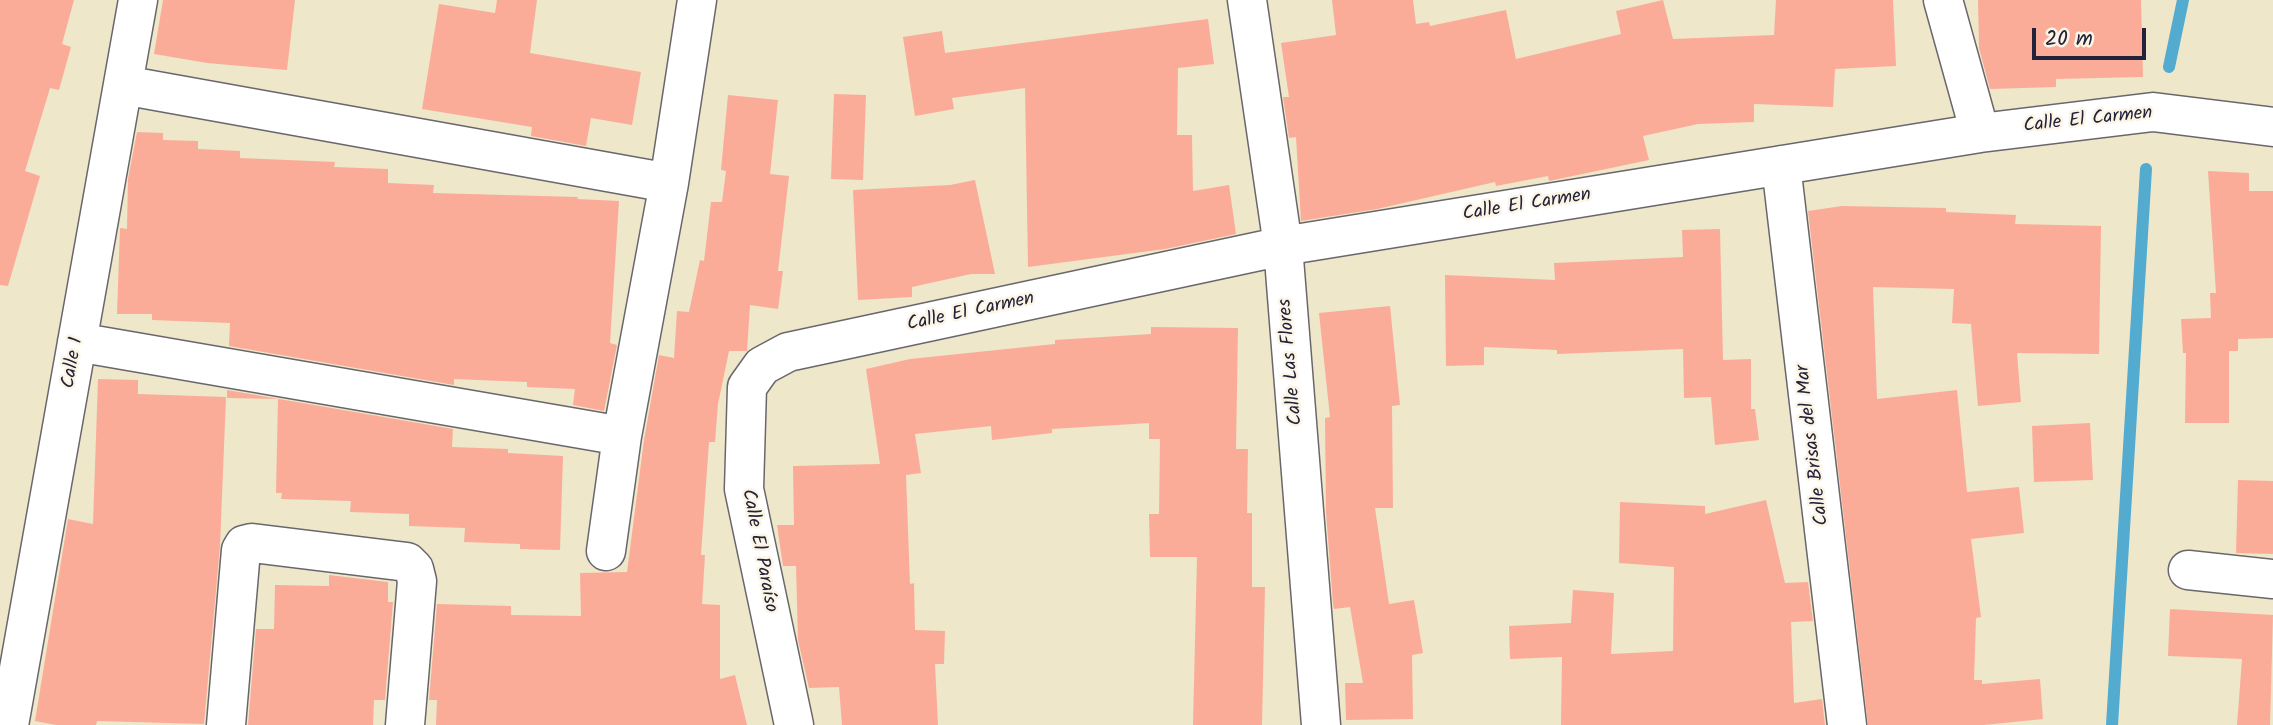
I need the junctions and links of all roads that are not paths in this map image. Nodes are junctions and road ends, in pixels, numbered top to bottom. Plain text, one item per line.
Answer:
1 (138, 0) edge
2 (697, 0) edge
3 (1247, 0) edge
4 (1942, 0) edge
5 (123, 85) junction
6 (2273, 127) edge
7 (1980, 133) junction
8 (1781, 165) junction
9 (669, 183) junction
10 (1283, 246) junction
11 (78, 342) junction
12 (788, 352) joint
13 (622, 436) junction
14 (606, 551) dead end
15 (2188, 570) dead end
16 (2273, 579) edge
17 (9, 725) edge
18 (226, 725) edge
19 (405, 725) edge
20 (794, 725) edge
21 (1321, 725) edge
22 (1847, 725) edge

1 - 5 street, Calle 1
2 - 9 street
3 - 10 street, Calle Las Flores
4 - 7 street
5 - 9 street
5 - 11 street, Calle 1
6 - 7 street, Calle El Carmen
7 - 8 street, Calle El Carmen
8 - 10 street, Calle El Carmen
8 - 22 street, Calle Brisas del Mar
9 - 13 street
10 - 12 street, Calle El Carmen
10 - 21 street, Calle Las Flores
11 - 13 street
11 - 17 street, Calle 1
12 - 20 street, Calle El Paraíso
13 - 14 street
15 - 16 street
18 - 19 street

